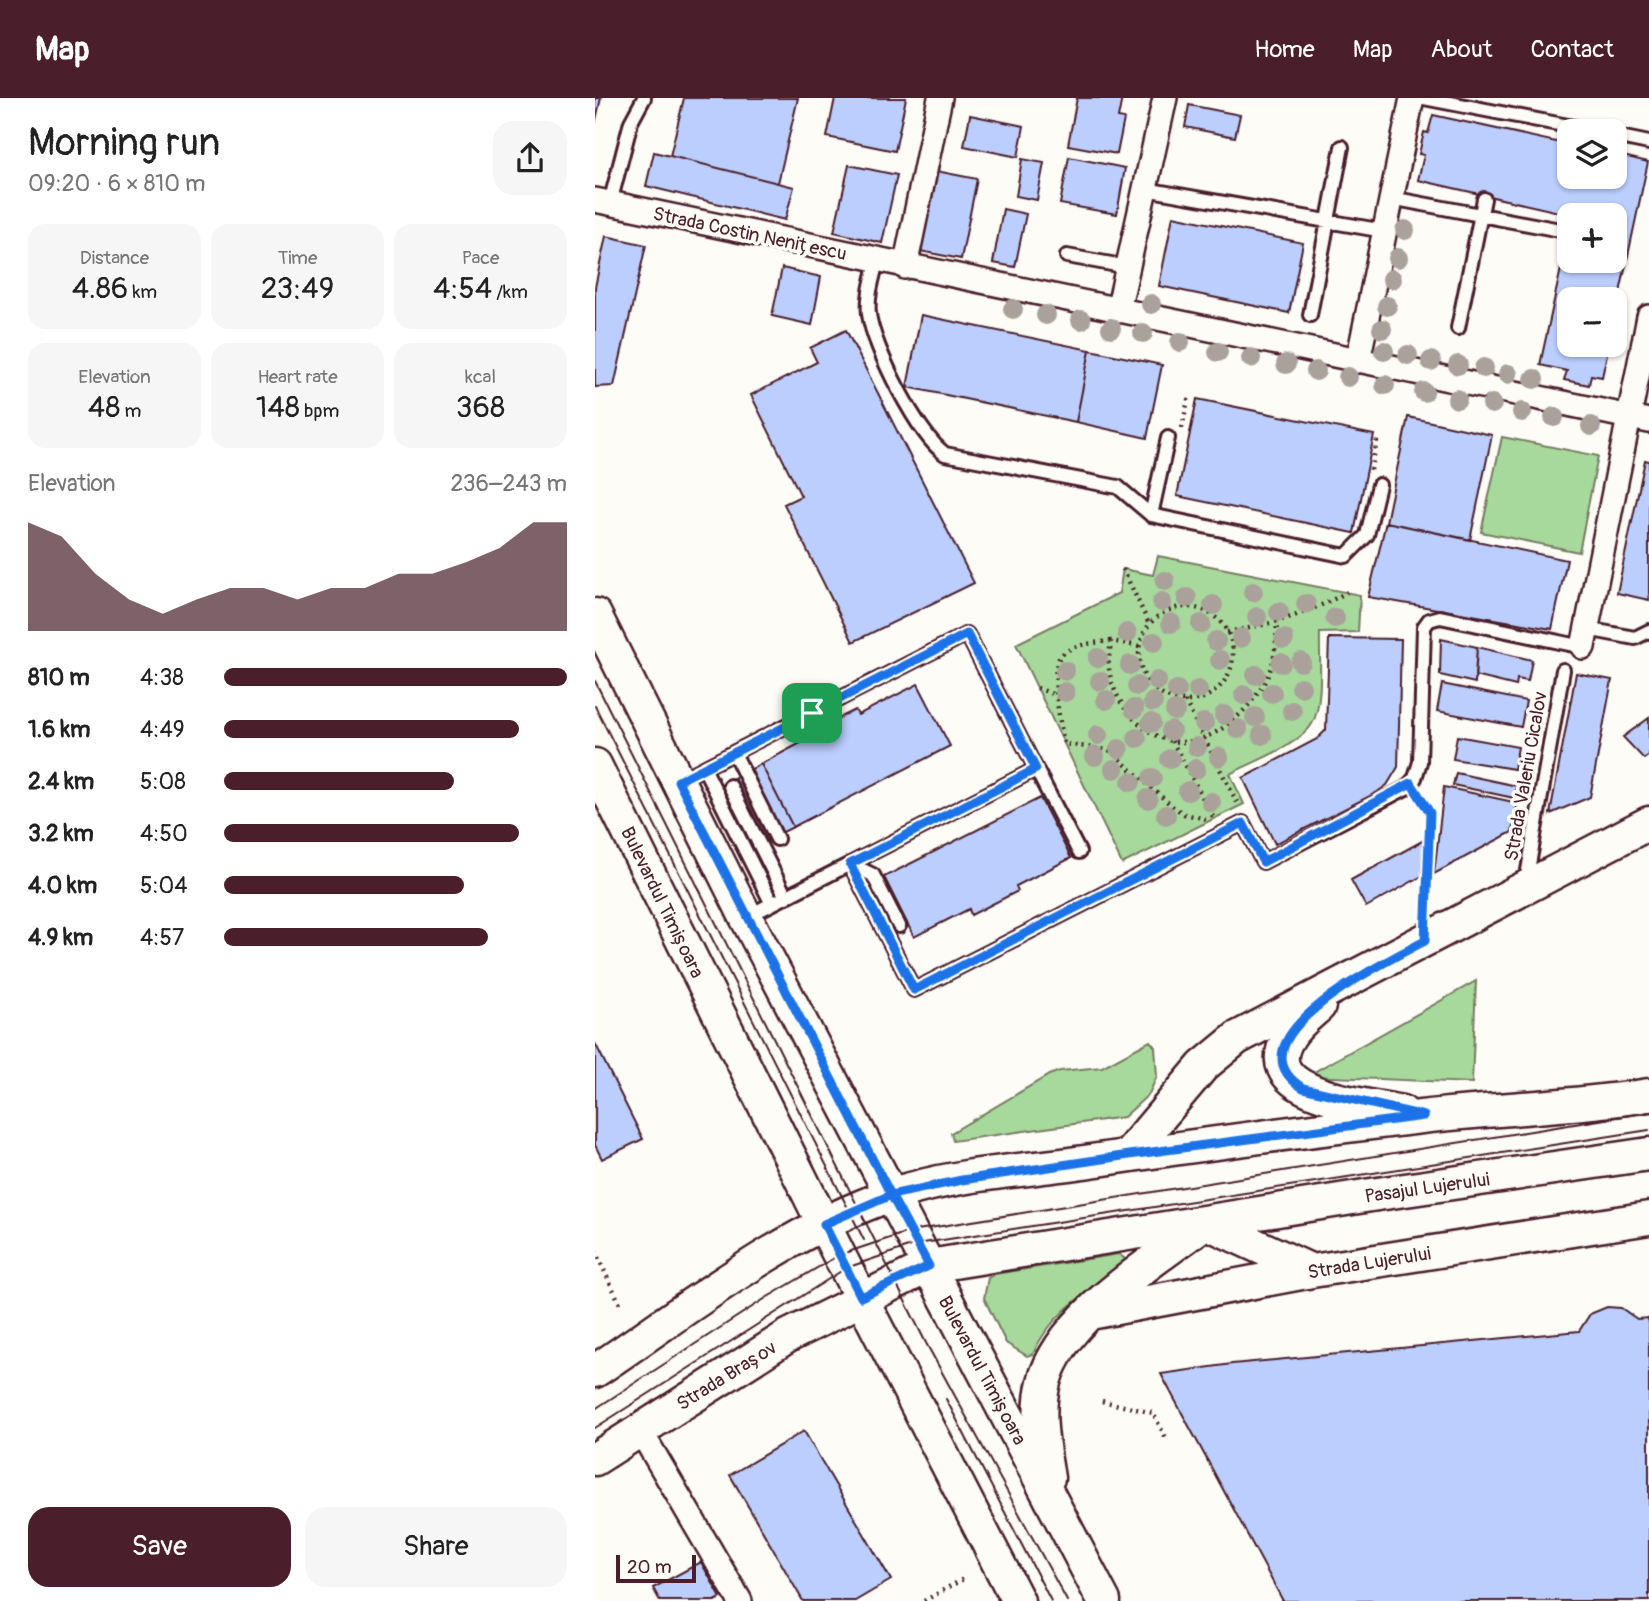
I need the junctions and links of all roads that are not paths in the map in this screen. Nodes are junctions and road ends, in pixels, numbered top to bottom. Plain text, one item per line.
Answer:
1 (644, 98) edge
2 (940, 98) edge
3 (1165, 98) edge
4 (1412, 98) edge
5 (1424, 98) edge
6 (1557, 123) edge
7 (1627, 138) edge
8 (1649, 143) edge
9 (1342, 147) dead end
10 (1143, 197) junction
11 (1391, 198) junction
12 (1483, 199) dead end
13 (602, 202) edge
14 (1480, 215) junction
15 (1328, 222) junction
16 (1557, 229) edge
17 (1384, 231) junction
18 (1067, 256) dead end
19 (877, 261) junction
20 (905, 267) junction
21 (1128, 267) junction
22 (1118, 311) junction
23 (1310, 315) dead end
24 (1649, 317) edge
25 (1458, 328) dead end
26 (1357, 360) junction
27 (1639, 419) edge
28 (1168, 438) dead end
29 (1379, 485) dead end
30 (1151, 515) junction
31 (595, 615) edge
32 (1649, 631) edge
33 (1585, 638) junction
34 (1563, 670) dead end
35 (734, 753) junction
36 (595, 765) edge
37 (1036, 769) junction
38 (691, 775) junction
39 (730, 786) dead end
40 (1649, 823) edge
41 (777, 839) dead end
42 (1079, 852) dead end
43 (850, 864) junction
44 (1524, 889) junction
45 (786, 897) junction
46 (759, 911) junction
47 (899, 926) dead end
48 (1342, 986) junction
49 (1649, 1095) edge
50 (1424, 1116) junction
51 (1649, 1154) edge
52 (1129, 1155) junction
53 (891, 1195) junction
54 (1649, 1218) edge
55 (1205, 1222) junction
56 (824, 1224) junction
57 (929, 1266) junction
58 (1312, 1271) junction
59 (861, 1297) junction
60 (1090, 1313) junction
61 (595, 1371) edge
62 (640, 1430) junction
63 (595, 1459) edge
64 (1053, 1503) junction
65 (740, 1601) edge
66 (1018, 1601) edge
67 (1104, 1601) edge

1 - 13 lane
2 - 20 street
3 - 10 street
4 - 11 street
5 - 6 lane
7 - 8 lane
9 - 15 lane
10 - 15 lane
10 - 21 street
11 - 14 lane
11 - 17 street
12 - 14 lane
13 - 19 street, Strada Costin Nenițescu
14 - 16 lane
14 - 25 lane
15 - 17 lane
15 - 23 lane
17 - 26 street
18 - 21 lane
19 - 20 street, Strada Costin Nenițescu
19 - 30 lane
20 - 22 street, Strada Costin Nenițescu
21 - 22 street
22 - 26 street, Strada Costin Nenițescu
24 - 27 street
26 - 27 street, Strada Costin Nenițescu
27 - 33 street
28 - 30 lane
29 - 30 lane
31 - 38 main road, Bulevardul Timișoara
32 - 33 lane
33 - 43 lane
34 - 44 lane, Strada Valeriu Cicalov
35 - 37 lane
35 - 38 lane
35 - 41 lane
36 - 56 main road, Bulevardul Timișoara
37 - 42 lane
37 - 43 lane
38 - 46 main road, Bulevardul Timișoara
39 - 45 lane
40 - 44 main road
43 - 45 lane
43 - 47 lane
44 - 48 main road
45 - 46 lane
46 - 53 main road, Bulevardul Timișoara
48 - 50 main road
48 - 52 main road
49 - 50 main road
50 - 52 main road
51 - 55 main road, Pasajul Lujerului
52 - 53 main road
53 - 56 main road
53 - 57 main road, Bulevardul Timișoara
54 - 58 main road, Strada Lujerului
55 - 57 main road
55 - 58 main road
55 - 60 main road
56 - 59 main road, Bulevardul Timișoara
56 - 61 main road
57 - 59 main road
57 - 64 main road, Bulevardul Timișoara
58 - 60 main road, Strada Lujerului
59 - 62 main road, Strada Brașov
59 - 66 main road, Bulevardul Timișoara
60 - 64 main road
62 - 63 main road, Strada Brașov
62 - 65 street
64 - 67 main road, Bulevardul Timișoara

